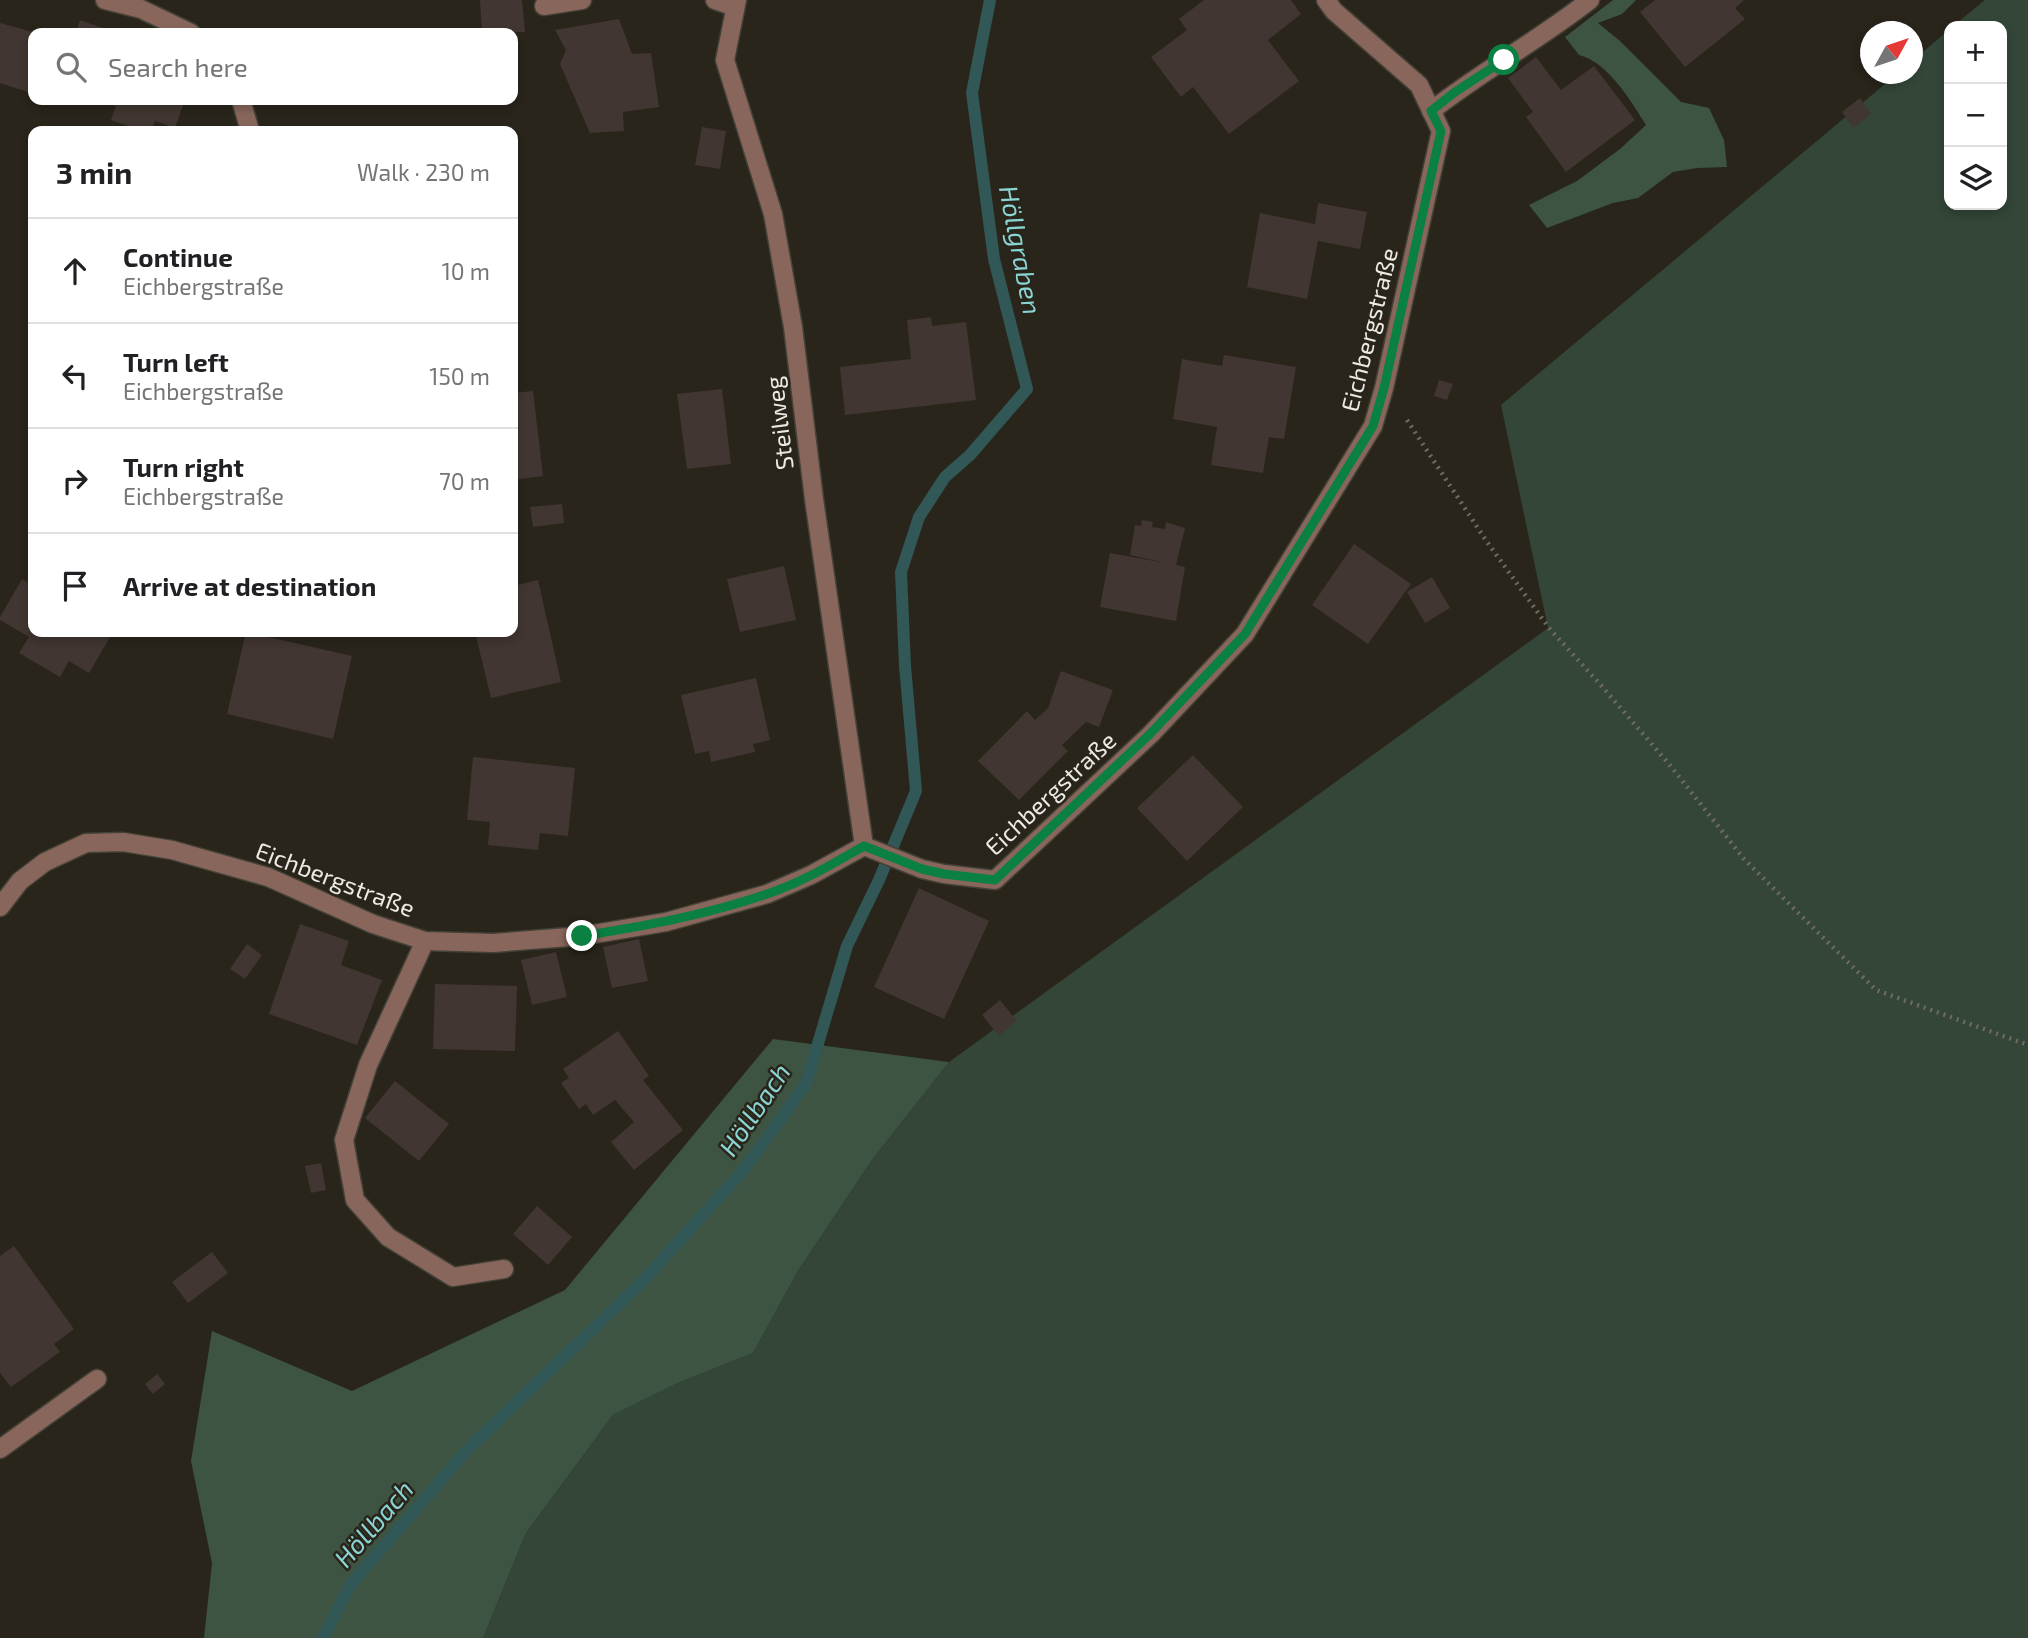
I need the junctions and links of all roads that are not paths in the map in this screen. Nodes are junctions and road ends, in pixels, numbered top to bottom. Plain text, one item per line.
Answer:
1 (105, 0) edge
2 (582, 0) edge
3 (715, 0) edge
4 (1325, 0) edge
5 (736, 3) edge
6 (1584, 4) edge
7 (544, 6) dead end
8 (181, 28) edge
9 (242, 105) edge
10 (1431, 111) junction
11 (249, 126) edge
12 (871, 849) junction
13 (0, 907) edge
14 (425, 941) junction
15 (504, 1269) dead end
16 (97, 1379) dead end
17 (0, 1449) edge

1 - 8 street
2 - 7 street
3 - 5 street
4 - 10 street, Eichbergstraße
5 - 12 street, Steilweg
6 - 10 street
9 - 11 street
10 - 12 street, Eichbergstraße
12 - 14 street, Eichbergstraße
13 - 14 street, Eichbergstraße
14 - 15 street
16 - 17 street

